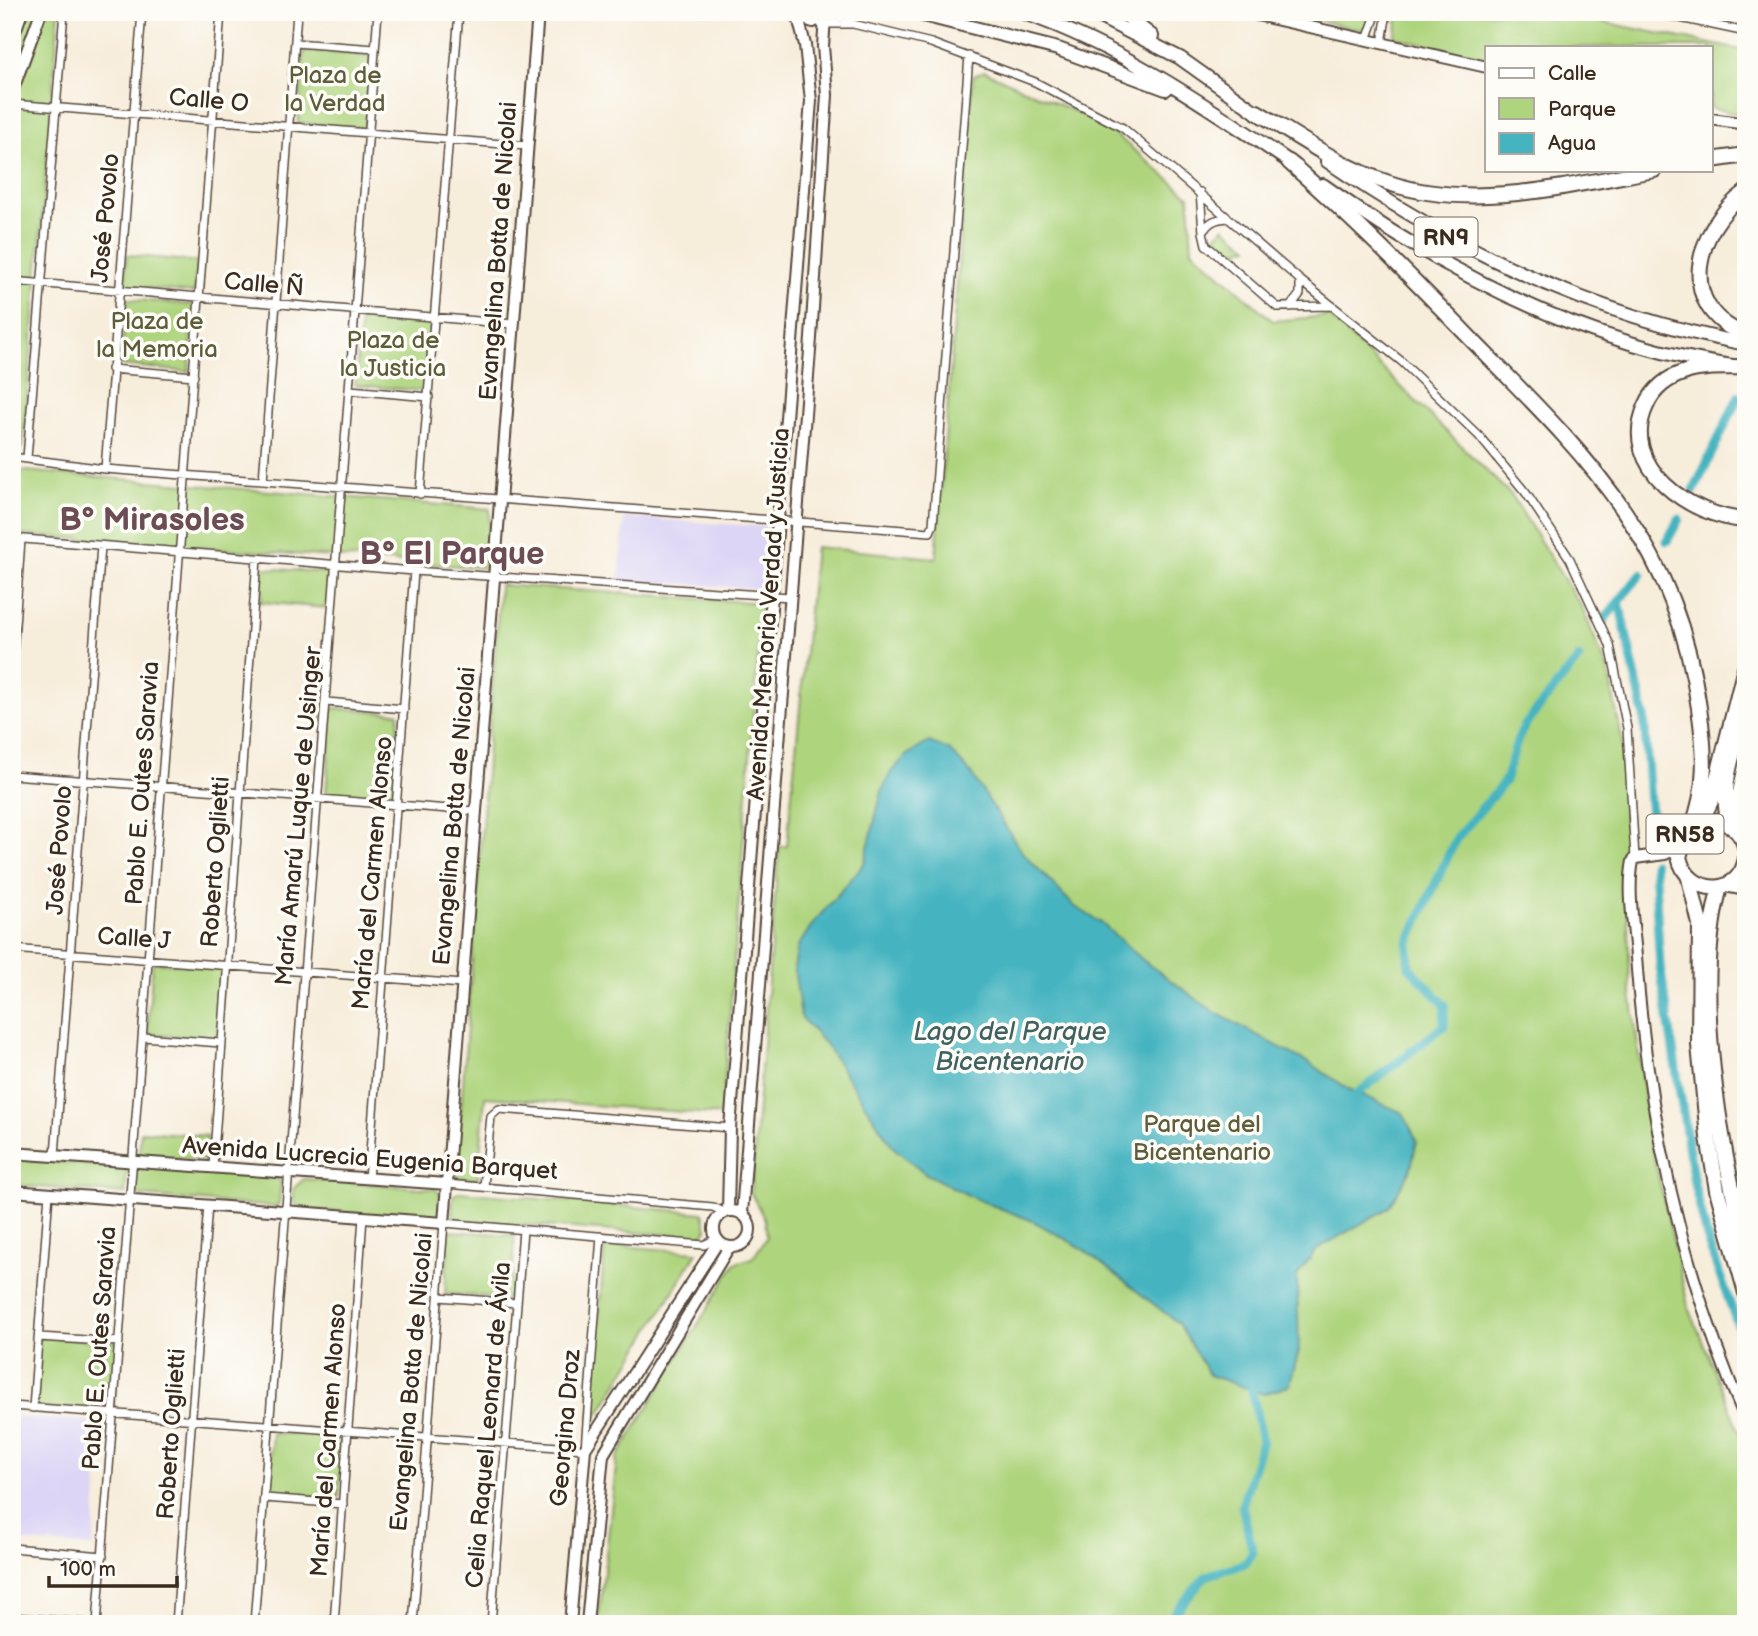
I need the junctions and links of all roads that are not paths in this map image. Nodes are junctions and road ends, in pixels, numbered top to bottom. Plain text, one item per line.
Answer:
1 (22, 12) edge
2 (41, 12) edge
3 (64, 12) edge
4 (142, 12) edge
5 (221, 12) edge
6 (297, 12) edge
7 (378, 12) edge
8 (459, 12) edge
9 (538, 12) edge
10 (838, 12) edge
11 (911, 12) edge
12 (1021, 12) edge
13 (1090, 12) edge
14 (1121, 12) edge
15 (1244, 12) edge
16 (1377, 12) edge
17 (1387, 12) edge
18 (1652, 12) edge
19 (792, 14) edge
20 (823, 19) edge
21 (853, 24) junction
22 (1746, 32) edge
23 (12, 40) edge
24 (1367, 40) junction
25 (295, 43) junction
26 (1382, 43) junction
27 (375, 49) junction
28 (969, 56) junction
29 (1180, 58) junction
30 (1485, 67) edge
31 (12, 93) edge
32 (1199, 102) junction
33 (12, 104) edge
34 (57, 107) junction
35 (134, 113) junction
36 (1256, 113) junction
37 (1712, 118) edge
38 (213, 119) junction
39 (1746, 124) edge
40 (289, 125) junction
41 (369, 133) junction
42 (447, 139) junction
43 (527, 145) junction
44 (1746, 155) edge
45 (1712, 160) edge
46 (1289, 162) junction
47 (1643, 172) edge
48 (1199, 192) junction
49 (1746, 192) edge
50 (1228, 218) junction
51 (1203, 232) junction
52 (1300, 280) junction
53 (12, 281) edge
54 (42, 284) junction
55 (118, 290) junction
56 (200, 298) junction
57 (276, 304) junction
58 (1333, 306) junction
59 (1290, 307) junction
60 (355, 311) junction
61 (434, 317) junction
62 (513, 324) junction
63 (1746, 335) edge
64 (1746, 344) edge
65 (1743, 368) edge
66 (111, 369) junction
67 (194, 376) junction
68 (350, 390) junction
69 (429, 397) junction
70 (12, 457) edge
71 (27, 458) junction
72 (105, 469) junction
73 (186, 476) junction
74 (263, 481) junction
75 (342, 487) junction
76 (420, 494) junction
77 (501, 500) junction
78 (777, 520) junction
79 (1746, 520) edge
80 (795, 521) junction
81 (16, 538) edge
82 (101, 546) junction
83 (179, 553) junction
84 (257, 559) junction
85 (337, 565) junction
86 (414, 572) junction
87 (495, 577) junction
88 (771, 597) junction
89 (790, 597) junction
90 (1746, 664) edge
91 (12, 669) edge
92 (327, 702) junction
93 (404, 709) junction
94 (1746, 710) edge
95 (1746, 766) edge
96 (12, 775) edge
97 (84, 780) junction
98 (161, 786) junction
99 (239, 793) junction
100 (318, 799) junction
101 (397, 806) junction
102 (475, 811) junction
103 (1696, 825) junction
104 (1735, 829) junction
105 (1679, 847) junction
106 (1746, 850) edge
107 (1660, 854) junction
108 (1746, 857) edge
109 (1635, 858) junction
110 (1745, 864) edge
111 (1685, 872) junction
112 (1722, 886) junction
113 (1746, 890) edge
114 (12, 949) edge
115 (71, 953) junction
116 (148, 958) junction
117 (226, 965) junction
118 (304, 971) junction
119 (383, 978) junction
120 (462, 984) junction
121 (144, 1037) junction
122 (221, 1043) junction
123 (730, 1128) junction
124 (12, 1153) edge
125 (55, 1156) junction
126 (133, 1161) junction
127 (213, 1167) junction
128 (288, 1173) junction
129 (368, 1179) junction
130 (447, 1184) junction
131 (484, 1186) junction
132 (12, 1191) edge
133 (49, 1193) junction
134 (130, 1200) junction
135 (208, 1205) junction
136 (285, 1210) junction
137 (726, 1211) junction
138 (742, 1213) junction
139 (363, 1217) junction
140 (444, 1223) junction
141 (523, 1230) junction
142 (601, 1236) junction
143 (717, 1240) junction
144 (729, 1247) junction
145 (1746, 1248) edge
146 (1746, 1293) edge
147 (439, 1297) junction
148 (517, 1303) junction
149 (38, 1337) junction
150 (119, 1342) junction
151 (12, 1406) edge
152 (33, 1408) junction
153 (113, 1414) junction
154 (192, 1420) junction
155 (1746, 1420) edge
156 (269, 1426) junction
157 (349, 1432) junction
158 (427, 1437) junction
159 (506, 1443) junction
160 (585, 1449) junction
161 (603, 1455) joint
162 (265, 1498) junction
163 (343, 1504) junction
164 (12, 1548) edge
165 (103, 1556) junction
166 (12, 1617) edge
167 (98, 1624) edge
168 (176, 1624) edge
169 (254, 1624) edge
170 (334, 1624) edge
171 (413, 1624) edge
172 (491, 1624) edge
173 (570, 1624) edge
174 (587, 1624) edge

1 - 23 street
2 - 31 street
3 - 34 street
4 - 35 street, José Povolo
5 - 38 street, Pablo E. Outes Saravia
6 - 25 street
7 - 27 street, María Amarú Luque de Usinger
8 - 42 street
9 - 43 street, Evangelina Botta de Nicolai
10 - 21 street
11 - 32 main road
12 - 32 main road, RN9
13 - 29 main road, RN9
14 - 29 main road
15 - 24 street
16 - 24 street
17 - 26 street
18 - 22 street
19 - 20 street
19 - 78 street, Avenida Memoria Verdad y Justicia
20 - 21 street
20 - 80 street, Avenida Memoria Verdad y Justicia
21 - 28 street
24 - 26 street
25 - 27 street
25 - 40 street
26 - 30 street
27 - 41 street, María Amarú Luque de Usinger
28 - 48 street
28 - 80 street
29 - 36 main road, RN9
32 - 46 main road, RN9
33 - 34 street, Calle O
34 - 35 street, Calle O
34 - 54 street
35 - 38 street, Calle O
35 - 55 street, José Povolo
36 - 47 highway
36 - 64 main road, RN9
37 - 39 street
38 - 40 street, Calle O
38 - 56 street, Pablo E. Outes Saravia
40 - 41 street, Calle O
40 - 57 street
41 - 42 street, Calle O
41 - 60 street, María Amarú Luque de Usinger
42 - 43 street, Calle O
42 - 61 street
43 - 62 street, Evangelina Botta de Nicolai
44 - 45 highway
46 - 65 main road, RN9
46 - 103 highway
48 - 50 street
48 - 51 street
49 - 63 highway
50 - 51 street
50 - 52 street
51 - 59 street
52 - 58 street
52 - 59 street
53 - 54 street, Calle Ñ
54 - 55 street, Calle Ñ
54 - 71 street
55 - 56 street, Calle Ñ
55 - 66 street, José Povolo
56 - 57 street, Calle Ñ
56 - 67 street, Pablo E. Outes Saravia
57 - 60 street, Calle Ñ
57 - 74 street
58 - 59 street
58 - 109 street
60 - 61 street, Calle Ñ
60 - 68 street, María Amarú Luque de Usinger
61 - 62 street, Calle Ñ
61 - 69 street
62 - 77 street, Evangelina Botta de Nicolai
65 - 79 highway
66 - 67 street
66 - 72 street, José Povolo
67 - 73 street, Pablo E. Outes Saravia
68 - 69 street
68 - 75 street, María Amarú Luque de Usinger
69 - 76 street
70 - 71 street
71 - 72 street
72 - 73 street
73 - 74 street
73 - 83 street, Pablo E. Outes Saravia
74 - 75 street
75 - 76 street
75 - 85 street, María Amarú Luque de Usinger
76 - 77 street
77 - 78 street
77 - 87 street, Evangelina Botta de Nicolai
78 - 80 street
78 - 88 street, Avenida Memoria Verdad y Justicia
80 - 89 street, Avenida Memoria Verdad y Justicia
81 - 82 street
81 - 91 street
82 - 83 street
82 - 97 street, José Povolo
83 - 84 street
83 - 98 street, Pablo E. Outes Saravia
84 - 85 street
84 - 99 street, Roberto Oglietti
85 - 86 street
85 - 92 street, María Amarú Luque de Usinger
86 - 87 street
86 - 93 street, María del Carmen Alonso
87 - 88 street
87 - 102 street, Evangelina Botta de Nicolai
88 - 89 street
88 - 123 street, Avenida Memoria Verdad y Justicia
89 - 138 street, Avenida Memoria Verdad y Justicia
90 - 103 highway, RN58
92 - 93 street
92 - 100 street, María Amarú Luque de Usinger
93 - 101 street, María del Carmen Alonso
94 - 104 highway, RN58
95 - 104 highway
96 - 97 street
97 - 98 street
97 - 115 street, José Povolo
98 - 99 street
98 - 116 street, Pablo E. Outes Saravia
99 - 100 street
99 - 117 street, Roberto Oglietti
100 - 101 street
100 - 118 street, María Amarú Luque de Usinger
101 - 102 street
101 - 119 street, María del Carmen Alonso
102 - 120 street, Evangelina Botta de Nicolai
103 - 104 highway, RN58
103 - 105 highway, RN58
104 - 106 highway, RN58
105 - 107 street
105 - 111 highway, RN58
107 - 109 street
107 - 111 street
108 - 110 highway, RN58
109 - 155 street
110 - 112 highway, RN58
111 - 112 highway, RN58
111 - 146 highway, RN58
112 - 113 street
112 - 145 highway, RN58
114 - 115 street, Calle J
115 - 116 street, Calle J
115 - 125 street, José Povolo
116 - 117 street, Calle J
116 - 121 street, Pablo E. Outes Saravia
117 - 118 street, Calle J
117 - 122 street, Roberto Oglietti
118 - 119 street, Calle J
118 - 128 street, María Amarú Luque de Usinger
119 - 120 street, Calle J
119 - 129 street, María del Carmen Alonso
120 - 130 street, Evangelina Botta de Nicolai
121 - 122 street
121 - 126 street, Pablo E. Outes Saravia
122 - 127 street, Roberto Oglietti
123 - 131 street
123 - 137 street, Avenida Memoria Verdad y Justicia
124 - 125 street, Avenida Lucrecia Eugenia Barquet
125 - 126 street, Avenida Lucrecia Eugenia Barquet
126 - 127 street, Avenida Lucrecia Eugenia Barquet
126 - 134 street, Pablo E. Outes Saravia
127 - 128 street, Avenida Lucrecia Eugenia Barquet
128 - 129 street, Avenida Lucrecia Eugenia Barquet
128 - 136 street, María Amarú Luque de Usinger
129 - 130 street, Avenida Lucrecia Eugenia Barquet
130 - 131 street, Avenida Lucrecia Eugenia Barquet
130 - 140 street, Evangelina Botta de Nicolai
131 - 137 street, Avenida Lucrecia Eugenia Barquet
132 - 133 street
133 - 134 street
133 - 149 street
134 - 135 street
134 - 150 street, Pablo E. Outes Saravia
135 - 136 street
135 - 154 street, Roberto Oglietti
136 - 139 street
136 - 156 street, María Amarú Luque de Usinger
137 - 138 street
137 - 143 street, Avenida Memoria Verdad y Justicia
138 - 144 street, Avenida Memoria Verdad y Justicia
139 - 140 street
139 - 157 street, María del Carmen Alonso
140 - 141 street
140 - 147 street, Evangelina Botta de Nicolai
141 - 142 street
141 - 148 street, Celia Raquel Leonard de Ávila
142 - 143 street
142 - 160 street, Georgina Droz
143 - 144 street
143 - 160 street, Avenida Memoria Verdad y Justicia
144 - 161 street, Avenida Memoria Verdad y Justicia
147 - 148 street
147 - 158 street, Evangelina Botta de Nicolai
148 - 159 street, Celia Raquel Leonard de Ávila
149 - 150 street
149 - 152 street
150 - 153 street, Pablo E. Outes Saravia
151 - 152 street
152 - 153 street
153 - 154 street
153 - 165 street, Pablo E. Outes Saravia
154 - 156 street
154 - 168 street, Roberto Oglietti
156 - 157 street
156 - 162 street, María Amarú Luque de Usinger
157 - 158 street
157 - 163 street, María del Carmen Alonso
158 - 159 street
158 - 171 street, Evangelina Botta de Nicolai
159 - 160 street
159 - 172 street, Celia Raquel Leonard de Ávila
160 - 173 street, Georgina Droz
161 - 174 street, Georgina Droz
162 - 163 street
162 - 169 street, María Amarú Luque de Usinger
163 - 170 street, María del Carmen Alonso
164 - 165 street
165 - 167 street, Pablo E. Outes Saravia
166 - 167 street

